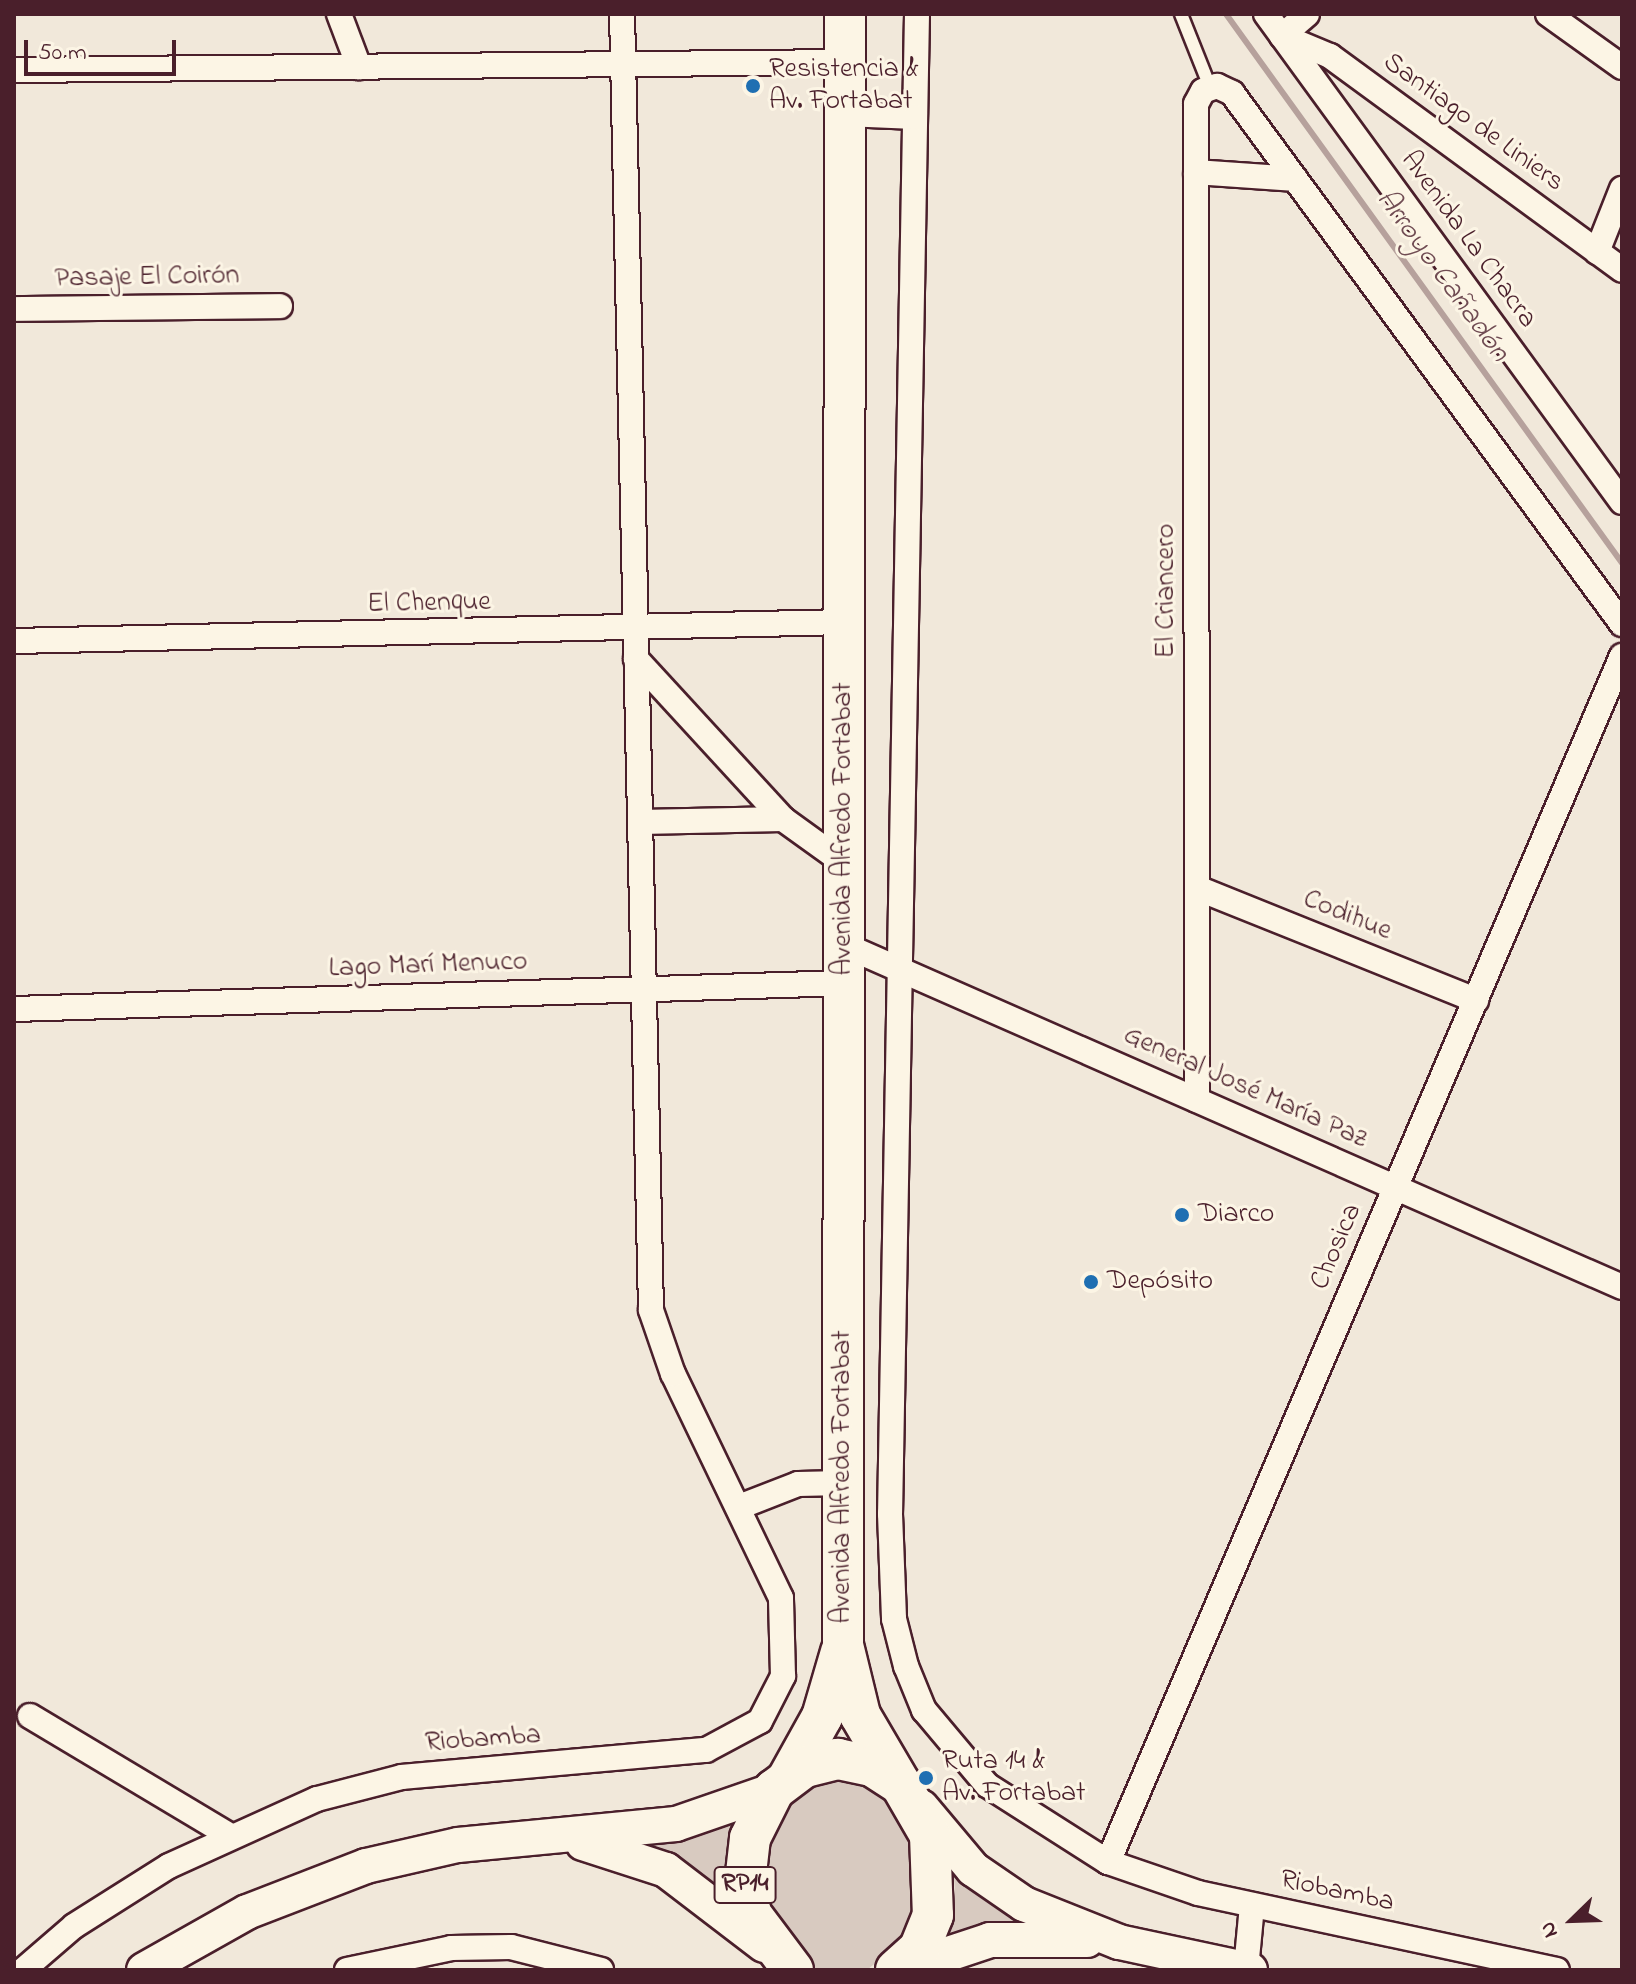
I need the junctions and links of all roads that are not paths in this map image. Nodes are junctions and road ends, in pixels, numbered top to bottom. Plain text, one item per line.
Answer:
1 (339, 14) edge
2 (622, 14) edge
3 (845, 14) edge
4 (917, 14) edge
5 (1181, 14) edge
6 (1266, 14) edge
7 (1307, 14) edge
8 (1548, 14) edge
9 (1282, 36) junction
10 (845, 62) junction
11 (623, 64) junction
12 (359, 67) junction
13 (1622, 67) edge
14 (14, 70) edge
15 (1210, 87) junction
16 (845, 114) junction
17 (915, 117) junction
18 (1196, 172) junction
19 (1295, 179) junction
20 (1622, 189) edge
21 (1597, 252) junction
22 (1622, 270) edge
23 (280, 306) dead end
24 (14, 309) edge
25 (1622, 502) edge
26 (844, 622) junction
27 (1622, 624) edge
28 (636, 627) junction
29 (14, 641) edge
30 (1622, 656) edge
31 (636, 659) junction
32 (783, 819) junction
33 (640, 822) junction
34 (844, 863) junction
35 (1197, 888) junction
36 (844, 964) junction
37 (903, 971) junction
38 (644, 990) junction
39 (1476, 1000) junction
40 (14, 1009) edge
41 (1197, 1100) junction
42 (1396, 1187) junction
43 (1622, 1287) edge
44 (843, 1483) junction
45 (739, 1507) junction
46 (843, 1645) junction
47 (19, 1712) edge
48 (781, 1784) junction
49 (907, 1791) junction
50 (229, 1835) junction
51 (559, 1837) junction
52 (1108, 1862) junction
53 (1252, 1905) junction
54 (1119, 1942) junction
55 (396, 1964) edge
56 (907, 1965) edge
57 (788, 1966) edge
58 (23, 1970) edge
59 (144, 1970) edge
60 (347, 1970) edge
61 (601, 1970) edge
62 (1248, 1970) edge
63 (1557, 1970) edge

1 - 12 street
2 - 11 street, Riobamba
3 - 10 highway, Avenida Alfredo Fortabat
4 - 17 street, Riobamba
5 - 15 lane
6 - 9 street, Avenida La Chacra
7 - 9 street
8 - 13 street
9 - 21 street, Santiago de Liniers
9 - 25 street, Avenida La Chacra
10 - 11 street
10 - 16 highway, Avenida Alfredo Fortabat
11 - 12 street
11 - 28 street, Riobamba
12 - 14 street
15 - 18 street, El Criancero
15 - 19 street
16 - 17 street
16 - 26 highway, Avenida Alfredo Fortabat
17 - 37 street, Riobamba
18 - 19 street
18 - 35 street, El Criancero
19 - 27 street
20 - 21 street
21 - 22 street, Santiago de Liniers
23 - 24 street, Pasaje El Coirón
26 - 28 street, El Chenque
26 - 34 highway, Avenida Alfredo Fortabat
28 - 29 street, El Chenque
28 - 31 street, Riobamba
30 - 39 street, Chosica
31 - 32 street
31 - 33 street, Riobamba
32 - 33 street
32 - 34 street
33 - 38 street, Riobamba
34 - 36 highway, Avenida Alfredo Fortabat
35 - 39 street, Codihue
35 - 41 street, El Criancero
36 - 37 street, General José María Paz
36 - 38 street, Lago Marí Menuco
36 - 44 highway, Avenida Alfredo Fortabat
37 - 41 street, General José María Paz
37 - 52 street, Riobamba
38 - 40 street, Lago Marí Menuco
38 - 45 street, Riobamba
39 - 42 street, Chosica
41 - 42 street, General José María Paz
42 - 43 street, General José María Paz
42 - 52 street, Chosica
44 - 45 street
44 - 46 highway, Avenida Alfredo Fortabat
45 - 50 street, Riobamba
46 - 48 highway, Avenida Alfredo Fortabat
46 - 49 highway, Avenida Alfredo Fortabat
47 - 50 street
48 - 49 highway, RP14
48 - 51 main road, RP14
48 - 57 highway, RP14
49 - 54 main road, RP14
49 - 56 highway, RP14
50 - 58 street, Riobamba
51 - 57 main road, RP14
51 - 59 main road, RP14
52 - 53 street, Riobamba
53 - 62 street
53 - 63 street, Riobamba
54 - 56 main road, RP14
54 - 62 main road, RP14
55 - 60 street
55 - 61 street

